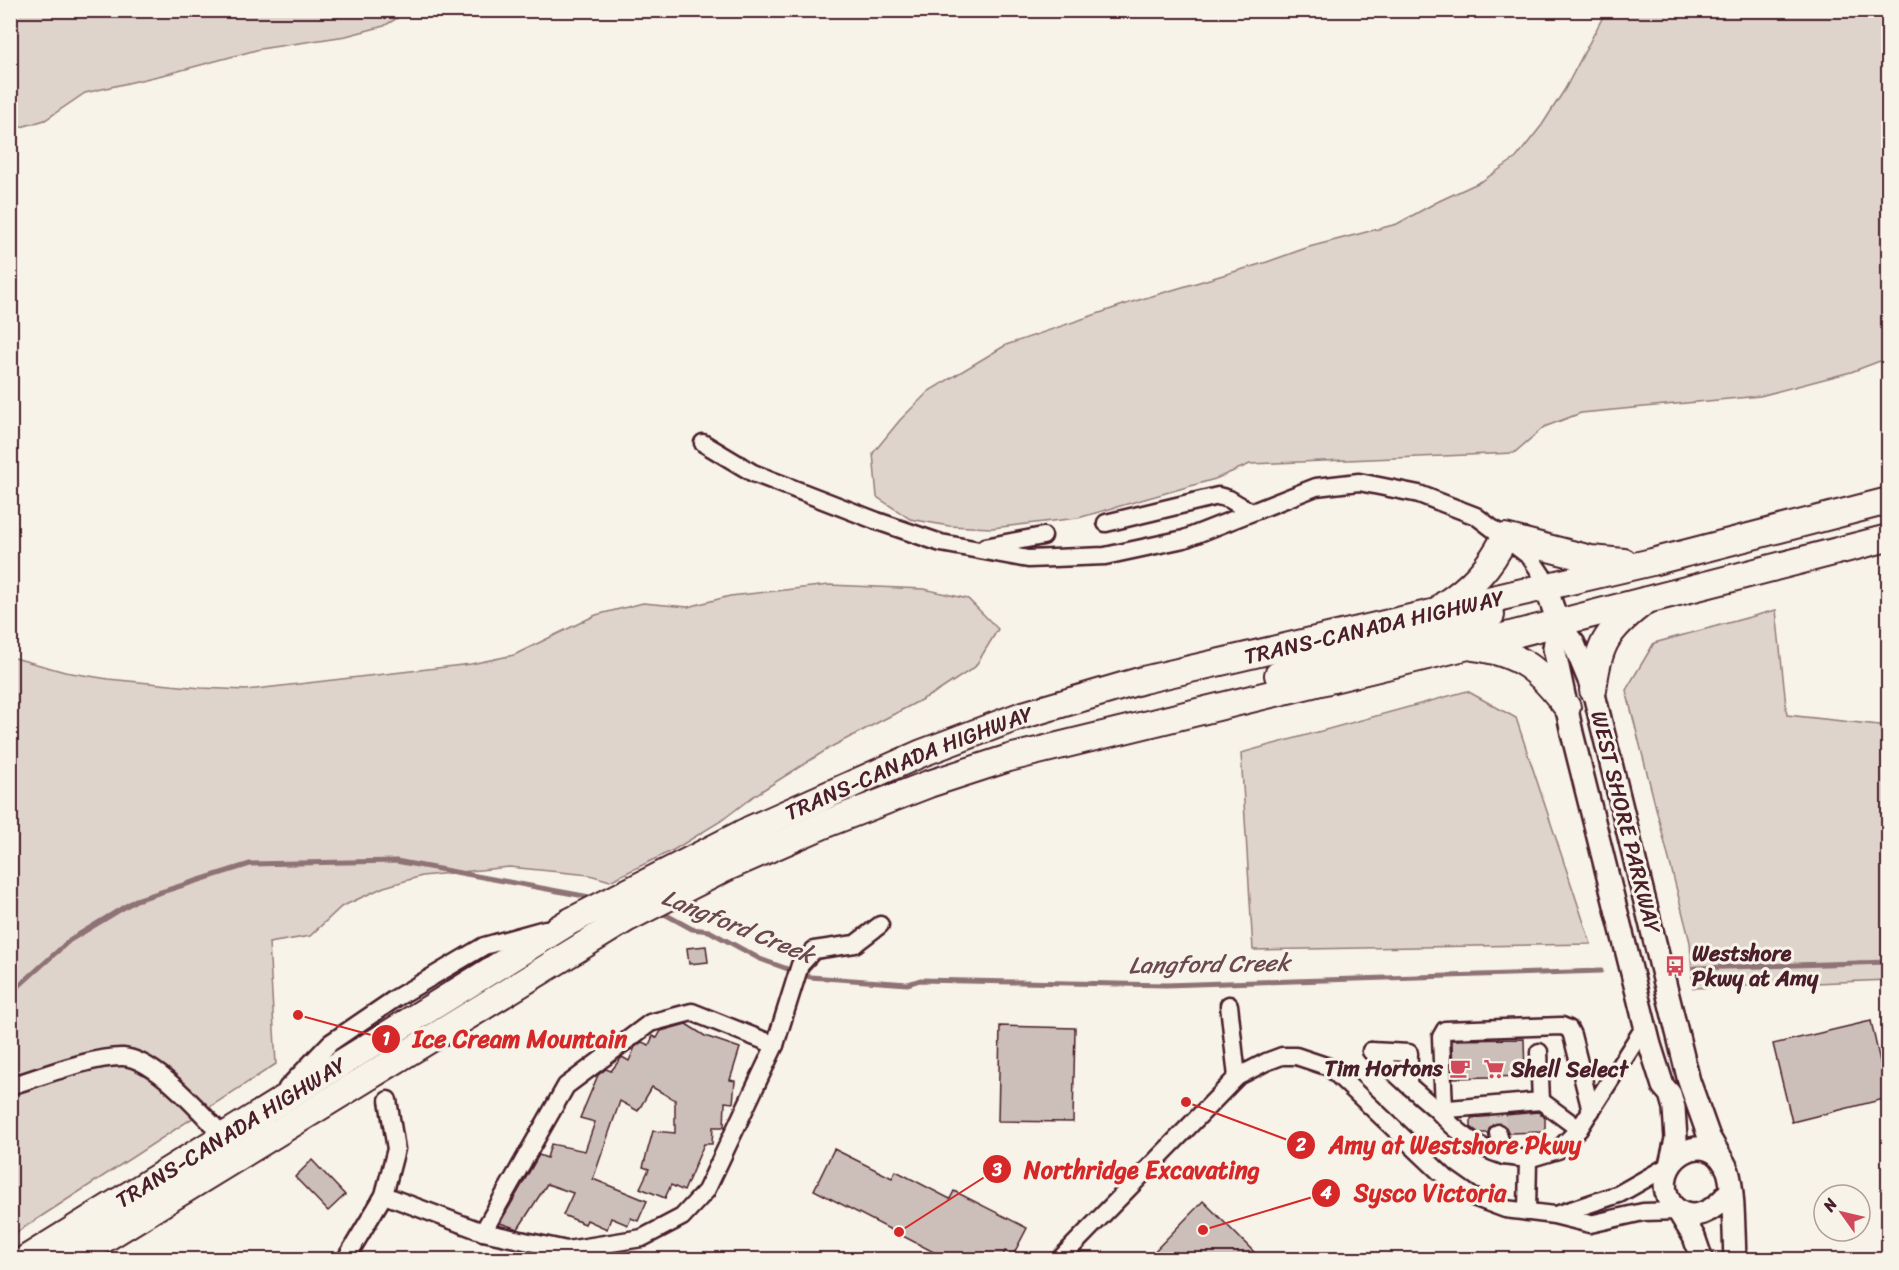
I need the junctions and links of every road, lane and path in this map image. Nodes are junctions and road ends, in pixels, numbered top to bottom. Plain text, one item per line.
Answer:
1 (703, 443) dead end
2 (1888, 501) edge
3 (1251, 512) junction
4 (1106, 523) dead end
5 (1043, 536) dead end
6 (1505, 537) junction
7 (1888, 538) edge
8 (975, 549) junction
9 (1652, 562) junction
10 (1546, 587) junction
11 (1645, 600) junction
12 (1437, 611) junction
13 (1558, 623) junction
14 (1468, 646) junction
15 (1593, 690) junction
16 (1214, 707) junction
17 (1567, 707) junction
18 (626, 919) junction
19 (880, 926) dead end
20 (1229, 1005) dead end
21 (1645, 1026) junction
22 (775, 1045) junction
23 (1539, 1052) dead end
24 (1237, 1077) junction
25 (1408, 1085) dead end
26 (10, 1086) edge
27 (1663, 1086) junction
28 (388, 1100) dead end
29 (1541, 1101) junction
30 (1440, 1110) junction
31 (1591, 1111) junction
32 (1579, 1129) junction
33 (1498, 1133) tunnel mouth
34 (224, 1136) junction
35 (1504, 1156) junction
36 (1528, 1159) junction
37 (1724, 1163) junction
38 (1670, 1165) junction
39 (1652, 1176) junction
40 (384, 1196) junction
41 (1724, 1199) junction
42 (1678, 1211) junction
43 (1527, 1212) junction
44 (1554, 1215) junction
45 (483, 1232) junction
46 (24, 1260) edge
47 (70, 1260) edge
48 (345, 1260) edge
49 (1059, 1260) edge
50 (1702, 1260) edge
51 (1725, 1260) edge
52 (1735, 1260) edge

1 - 8 street
2 - 9 highway, TRANS-CANADA HIGHWAY
3 - 4 street
3 - 6 street
3 - 8 street
5 - 8 street
6 - 9 highway
6 - 10 street
6 - 12 highway
7 - 11 highway, TRANS-CANADA HIGHWAY
9 - 10 highway, TRANS-CANADA HIGHWAY
10 - 12 highway, TRANS-CANADA HIGHWAY
10 - 13 main road, WEST SHORE PARKWAY
10 - 16 highway
11 - 13 highway, TRANS-CANADA HIGHWAY
11 - 15 highway
12 - 34 highway, TRANS-CANADA HIGHWAY
13 - 14 highway, TRANS-CANADA HIGHWAY
13 - 15 main road, WEST SHORE PARKWAY
13 - 17 main road, WEST SHORE PARKWAY
14 - 16 highway, TRANS-CANADA HIGHWAY
14 - 17 highway
15 - 37 main road, WEST SHORE PARKWAY
16 - 18 highway, TRANS-CANADA HIGHWAY
17 - 21 main road, WEST SHORE PARKWAY
18 - 34 highway
18 - 47 highway, TRANS-CANADA HIGHWAY
19 - 22 street
20 - 24 street
21 - 27 main road, WEST SHORE PARKWAY
21 - 31 street
22 - 45 street
22 - 45 street
23 - 29 street
24 - 43 street
24 - 49 street
25 - 30 street
26 - 34 street
27 - 38 main road, WEST SHORE PARKWAY
27 - 39 main road
28 - 40 street
29 - 30 street
29 - 32 street
30 - 31 street
30 - 35 street
31 - 32 street
32 - 36 street
33 - 35 street
34 - 46 highway, TRANS-CANADA HIGHWAY
35 - 36 street
36 - 43 street
37 - 38 main road
37 - 41 main road
38 - 39 street
38 - 42 main road
39 - 44 street
40 - 45 street
40 - 48 street
41 - 42 main road
41 - 51 main road
41 - 52 main road
42 - 44 street
42 - 50 main road
43 - 44 street

